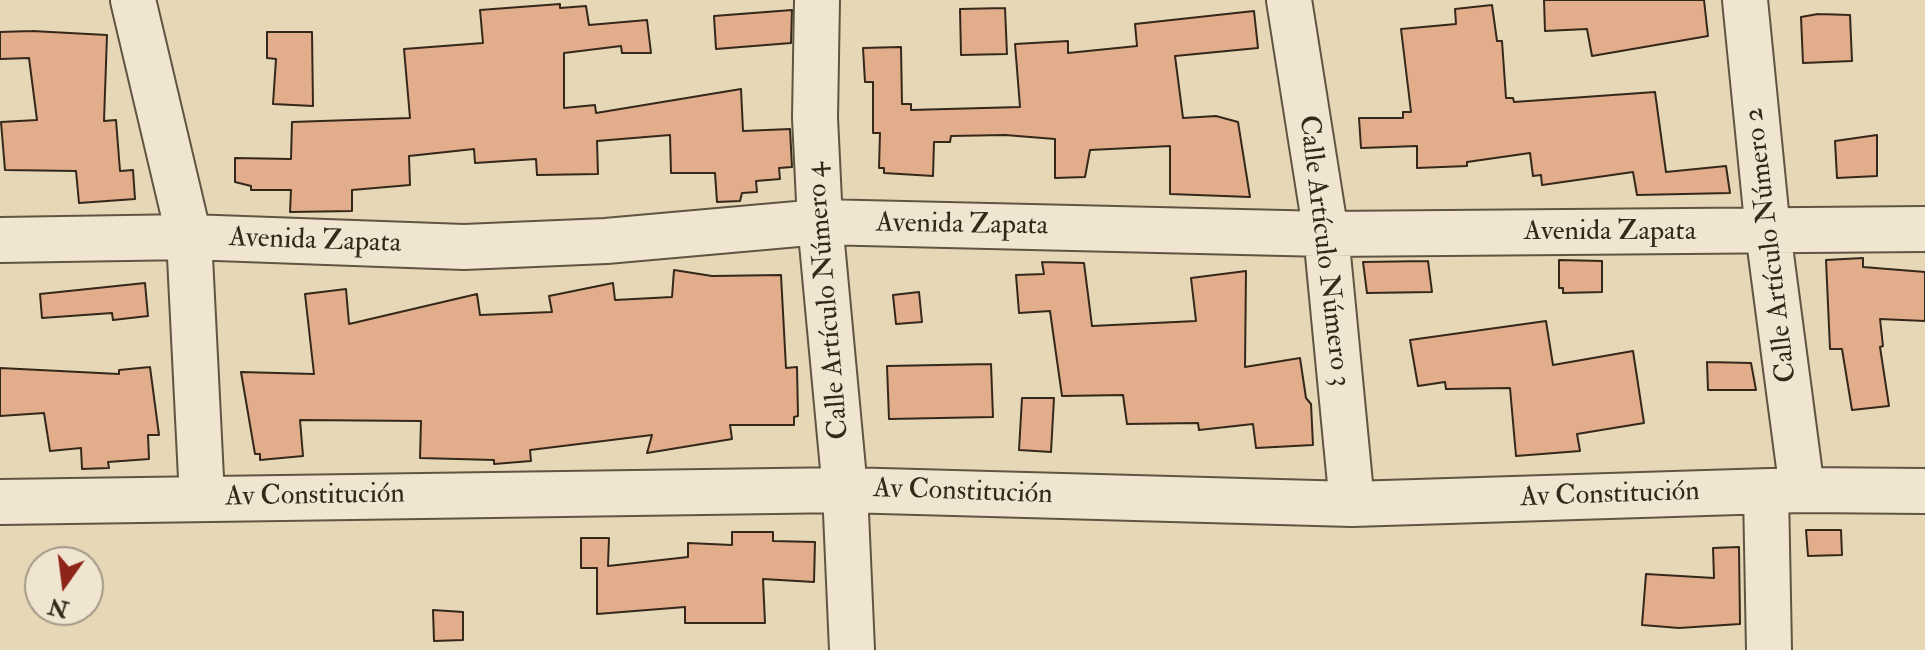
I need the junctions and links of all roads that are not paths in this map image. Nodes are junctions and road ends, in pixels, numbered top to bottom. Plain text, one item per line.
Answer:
1 (133, 0) edge
2 (817, 0) edge
3 (1289, 0) edge
4 (1745, 0) edge
5 (820, 222) junction
6 (1925, 229) edge
7 (1768, 232) junction
8 (1326, 234) junction
9 (189, 237) junction
10 (0, 240) edge
11 (845, 490) junction
12 (1784, 491) junction
13 (1925, 491) edge
14 (202, 498) junction
15 (0, 502) edge
16 (1352, 504) junction
17 (852, 650) edge
18 (1769, 650) edge

1 - 9 street
2 - 5 street, Calle Artículo Número 4
3 - 8 street, Calle Artículo Número 3
4 - 7 street, Calle Artículo Número 2
5 - 8 street, Avenida Zapata
5 - 9 street, Avenida Zapata
5 - 11 street, Calle Artículo Número 4
6 - 7 street, Avenida Zapata
7 - 8 street, Avenida Zapata
7 - 12 street, Calle Artículo Número 2
8 - 16 street, Calle Artículo Número 3
9 - 10 street, Avenida Zapata
9 - 14 street
11 - 14 street, Av Constitución
11 - 16 street, Av Constitución
11 - 17 street, Calle Artículo Número 4
12 - 13 street, Av Constitución
12 - 16 street, Av Constitución
12 - 18 street, Calle Artículo Número 2
14 - 15 street, Av Constitución

